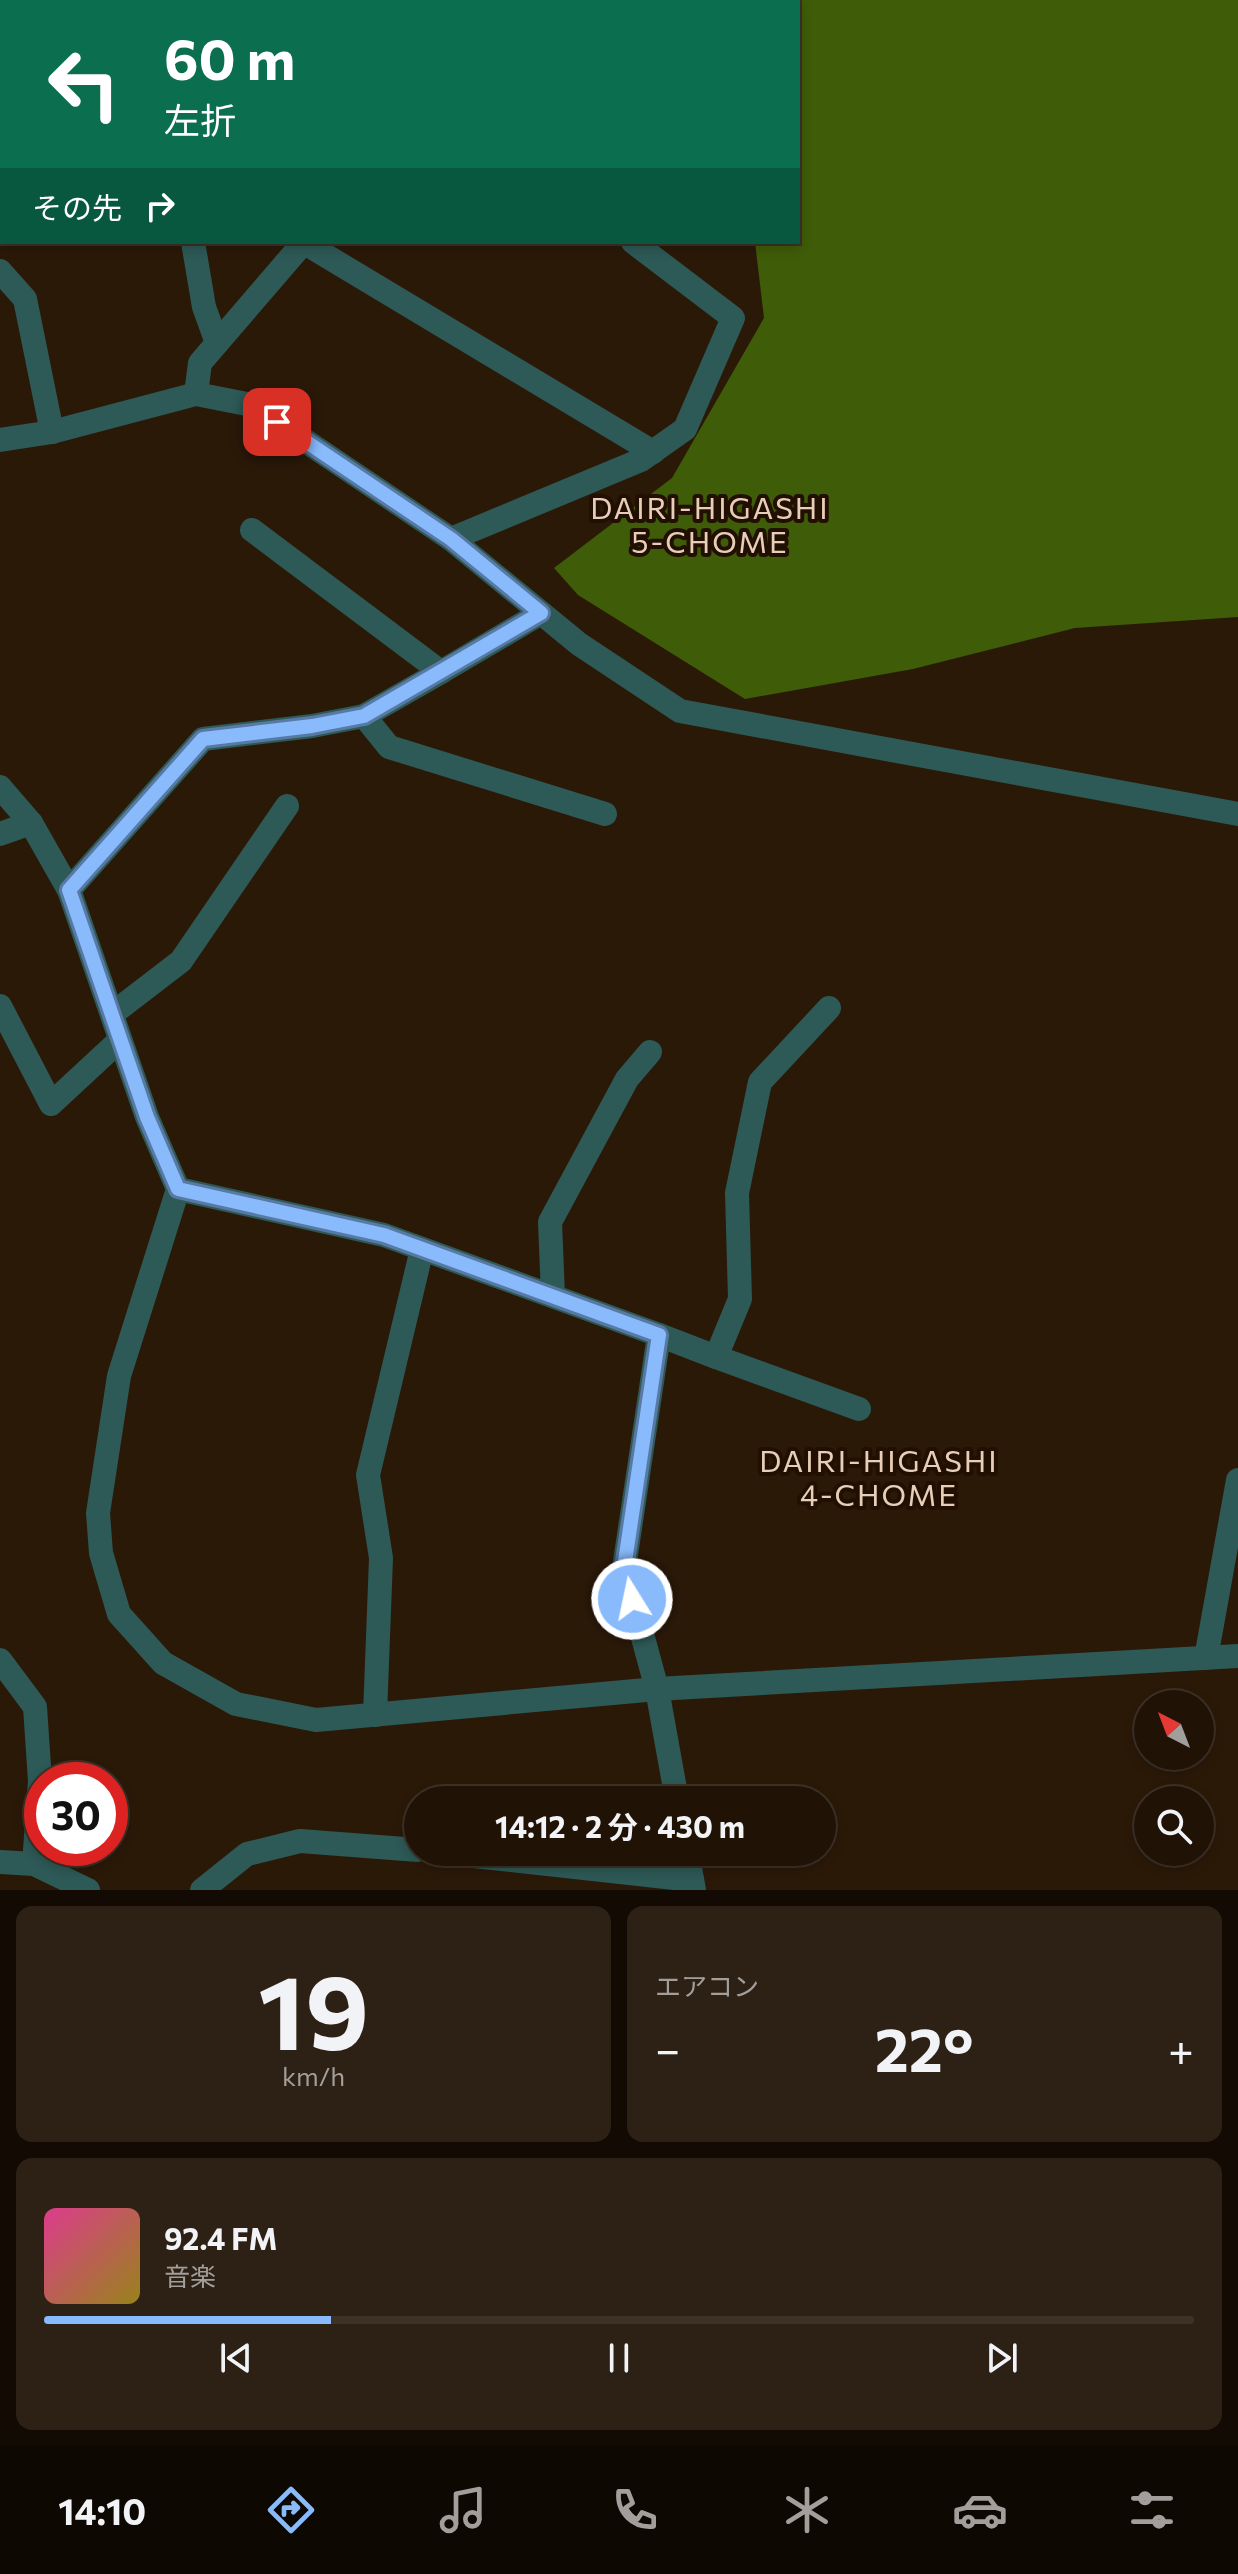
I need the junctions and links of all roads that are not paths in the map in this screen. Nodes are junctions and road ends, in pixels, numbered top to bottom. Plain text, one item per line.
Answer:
1 (193, 244) edge
2 (302, 244) edge
3 (307, 244) edge
4 (636, 244) edge
5 (0, 271) edge
6 (217, 343) junction
7 (196, 394) junction
8 (52, 432) junction
9 (0, 440) edge
10 (653, 452) junction
11 (252, 530) dead end
12 (451, 539) junction
13 (541, 613) junction
14 (441, 672) junction
15 (364, 716) junction
16 (0, 787) edge
17 (287, 806) dead end
18 (605, 814) dead end
19 (1238, 814) edge
20 (31, 823) junction
21 (0, 834) edge
22 (69, 890) junction
23 (0, 1006) edge
24 (829, 1008) dead end
25 (112, 1014) junction
26 (120, 1040) junction
27 (650, 1052) dead end
28 (178, 1189) junction
29 (422, 1249) junction
30 (553, 1296) junction
31 (659, 1335) junction
32 (716, 1357) junction
33 (859, 1409) dead end
34 (1238, 1480) edge
35 (1238, 1656) edge
36 (1206, 1658) junction
37 (0, 1660) edge
38 (657, 1689) junction
39 (375, 1715) junction
40 (39, 1762) edge
41 (674, 1786) edge
42 (404, 1849) edge
43 (0, 1862) edge
44 (24, 1863) edge
45 (38, 1866) edge
46 (546, 1866) edge
47 (693, 1885) edge
48 (88, 1890) edge
49 (202, 1890) edge

1 - 6 street
2 - 6 street
3 - 10 street
4 - 10 street
5 - 8 street
6 - 7 street
7 - 8 street
7 - 12 street
8 - 9 street
10 - 12 street
11 - 14 street
12 - 13 street
13 - 14 street
13 - 19 street
14 - 15 street
15 - 18 street
15 - 22 street
16 - 20 street
17 - 25 street
20 - 21 street
20 - 22 street
22 - 25 street
23 - 26 street
24 - 32 street
25 - 26 street
26 - 28 street
27 - 30 street
28 - 29 street
28 - 39 street
29 - 30 street
29 - 39 street
30 - 31 street
31 - 32 street
31 - 38 street
32 - 33 street
34 - 36 street
35 - 36 street
36 - 38 street
37 - 40 street
38 - 39 street
38 - 41 street
42 - 49 street
43 - 44 street
45 - 48 street
46 - 47 street

